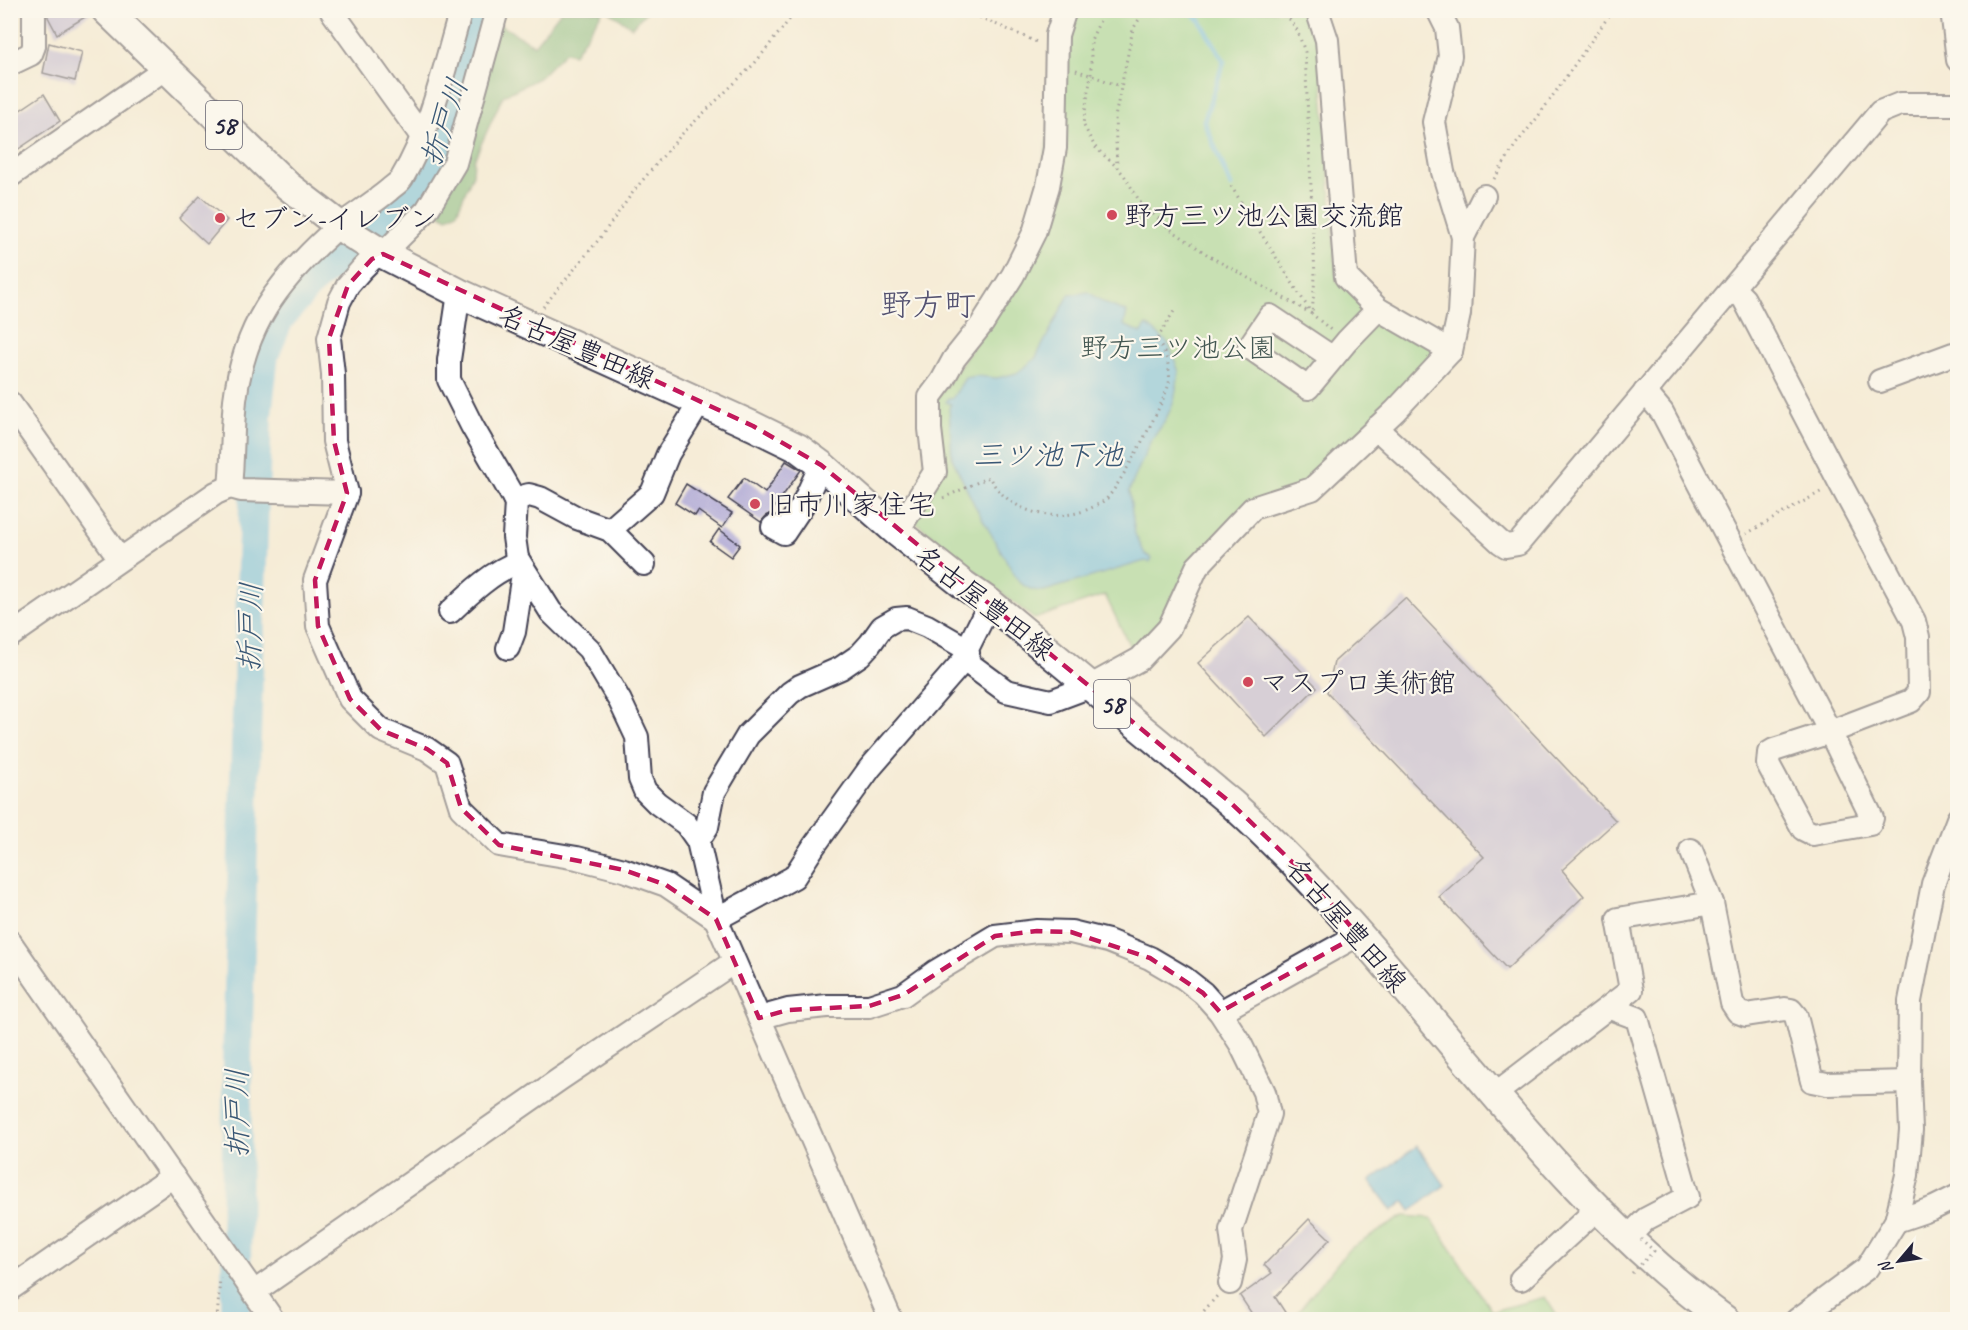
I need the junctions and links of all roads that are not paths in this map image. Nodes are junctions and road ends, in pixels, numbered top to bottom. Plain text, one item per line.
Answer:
1 (34, 10) edge
2 (331, 10) edge
3 (462, 10) edge
4 (497, 10) edge
5 (1065, 10) edge
6 (1317, 10) edge
7 (1438, 10) edge
8 (1952, 10) edge
9 (112, 12) edge
10 (1958, 60) edge
11 (10, 64) edge
12 (166, 68) junction
13 (1958, 104) edge
14 (423, 138) junction
15 (10, 176) edge
16 (1484, 196) road end
17 (344, 229) junction
18 (1463, 237) junction
19 (379, 252) junction
20 (1732, 288) junction
21 (459, 293) junction
22 (1378, 309) junction
23 (1336, 347) road end
24 (1451, 351) junction
25 (1958, 354) edge
26 (1880, 381) dead end
27 (1645, 392) junction
28 (700, 402) junction
29 (10, 403) edge
30 (1376, 428) junction
31 (820, 465) junction
32 (236, 488) junction
33 (347, 493) junction
34 (514, 499) junction
35 (773, 527) dead end
36 (610, 530) junction
37 (897, 532) junction
38 (120, 559) junction
39 (644, 564) dead end
40 (523, 568) junction
41 (990, 603) junction
42 (450, 612) dead end
43 (10, 636) edge
44 (508, 648) dead end
45 (965, 654) junction
46 (1091, 686) junction
47 (1830, 732) junction
48 (1958, 819) edge
49 (698, 841) junction
50 (1691, 850) dead end
51 (1712, 903) junction
52 (716, 919) junction
53 (1358, 935) junction
54 (10, 942) edge
55 (734, 962) junction
56 (1610, 1008) junction
57 (1220, 1012) junction
58 (759, 1018) junction
59 (1909, 1082) junction
60 (1495, 1094) junction
61 (172, 1176) junction
62 (1958, 1196) edge
63 (1597, 1209) junction
64 (1896, 1221) junction
65 (1635, 1238) junction
66 (1521, 1279) dead end
67 (1230, 1283) road end
68 (10, 1289) edge
69 (254, 1292) junction
70 (273, 1320) edge
71 (891, 1320) edge
72 (1725, 1320) edge
73 (1797, 1320) edge

1 - 11 street
2 - 14 street
3 - 14 street
4 - 19 street
5 - 37 street
6 - 22 street
7 - 18 street
8 - 10 street
9 - 12 main road, 名古屋豊田線 / 58
12 - 15 street
12 - 17 main road, 名古屋豊田線 / 58
13 - 20 street
14 - 17 street
16 - 18 street
17 - 19 main road, 名古屋豊田線 / 58
17 - 32 street
18 - 24 street
19 - 21 main road, 名古屋豊田線 / 58
19 - 33 street
20 - 27 street
20 - 47 street
21 - 28 main road, 名古屋豊田線 / 58
21 - 34 street
22 - 23 street
22 - 24 street
24 - 30 street
25 - 26 street
27 - 30 street
27 - 47 street
28 - 31 main road, 名古屋豊田線 / 58
28 - 36 street
29 - 38 street
30 - 46 street
31 - 35 street
31 - 37 main road, 名古屋豊田線 / 58
32 - 33 street
32 - 38 street
33 - 52 street
34 - 36 street
34 - 40 street
36 - 39 street
37 - 41 main road, 名古屋豊田線 / 58
38 - 43 street
40 - 42 street
40 - 44 street
40 - 49 street
41 - 45 street
41 - 46 main road, 名古屋豊田線 / 58
45 - 46 street
45 - 49 street
45 - 52 street
46 - 53 main road, 名古屋豊田線 / 58
47 - 47 street
48 - 59 street
49 - 52 street
50 - 51 street
51 - 56 street
51 - 59 street
52 - 55 street
53 - 57 street
53 - 60 main road, 名古屋豊田線 / 58
54 - 61 street
55 - 58 street
55 - 69 street
56 - 60 street
56 - 65 street
57 - 58 street
57 - 67 street
58 - 71 street
59 - 64 street
60 - 63 main road, 名古屋豊田線 / 58
61 - 68 street
61 - 69 street
62 - 64 street
63 - 65 main road, 名古屋豊田線 / 58
63 - 66 street
64 - 73 street
65 - 72 main road, 名古屋豊田線 / 58
69 - 70 street

